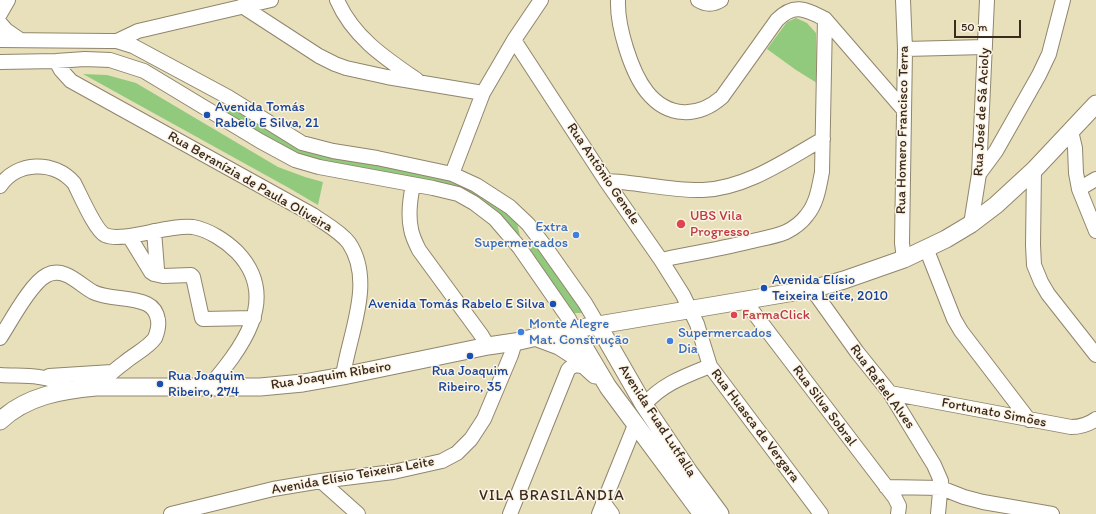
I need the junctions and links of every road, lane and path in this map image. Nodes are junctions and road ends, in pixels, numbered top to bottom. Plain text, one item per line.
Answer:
1 (8, 0) edge
2 (271, 0) edge
3 (337, 0) edge
4 (541, 0) edge
5 (618, 0) edge
6 (698, 0) edge
7 (721, 0) edge
8 (904, 0) edge
9 (987, 0) edge
10 (1063, 0) edge
11 (236, 5) edge
12 (0, 14) edge
13 (825, 19) junction
14 (0, 23) edge
15 (19, 39) junction
16 (0, 40) edge
17 (514, 40) junction
18 (116, 41) junction
19 (986, 47) junction
20 (905, 49) junction
21 (56, 61) junction
22 (0, 62) edge
23 (420, 82) junction
24 (483, 93) junction
25 (228, 98) junction
26 (1096, 104) edge
27 (903, 109) junction
28 (217, 115) junction
29 (1071, 131) junction
30 (823, 139) junction
31 (1034, 170) junction
32 (452, 174) junction
33 (979, 174) junction
34 (1096, 178) edge
35 (606, 180) junction
36 (413, 185) junction
37 (0, 186) edge
38 (1079, 189) junction
39 (971, 224) junction
40 (154, 231) junction
41 (1096, 231) edge
42 (129, 236) junction
43 (537, 236) junction
44 (519, 247) junction
45 (926, 248) junction
46 (904, 259) junction
47 (661, 260) junction
48 (154, 274) junction
49 (812, 289) junction
50 (744, 300) junction
51 (691, 309) junction
52 (254, 318) junction
53 (598, 326) junction
54 (574, 330) junction
55 (535, 337) junction
56 (0, 338) edge
57 (515, 342) junction
58 (488, 346) junction
59 (1096, 355) edge
60 (710, 366) junction
61 (586, 367) junction
62 (117, 368) junction
63 (224, 368) junction
64 (0, 375) edge
65 (15, 376) junction
66 (343, 376) junction
67 (39, 377) junction
68 (96, 387) junction
69 (126, 387) junction
70 (235, 387) junction
71 (608, 387) junction
72 (208, 388) junction
73 (72, 389) junction
74 (890, 394) junction
75 (41, 396) junction
76 (644, 405) junction
77 (1096, 419) edge
78 (1029, 420) junction
79 (0, 421) edge
80 (635, 425) junction
81 (672, 460) junction
82 (321, 481) junction
83 (886, 487) junction
84 (941, 488) junction
85 (601, 508) edge
86 (814, 511) edge
87 (171, 514) edge
88 (358, 514) edge
89 (510, 514) edge
90 (612, 514) edge
91 (702, 514) edge
92 (720, 514) edge
93 (898, 514) edge
94 (938, 514) edge
95 (1052, 514) edge

1 - 12 street
2 - 11 street
3 - 23 street
4 - 17 street
5 - 13 street
6 - 7 street
8 - 20 street, Rua Homero Francisco Terra
9 - 19 street, Rua José de Sá Acioly
10 - 33 street
11 - 18 street
11 - 23 street
13 - 27 street
13 - 30 street
14 - 15 street
15 - 16 street
15 - 18 street
17 - 24 street
17 - 35 street, Rua Antônio Genele
18 - 25 street
19 - 20 street
19 - 33 street, Rua José de Sá Acioly
20 - 27 street, Rua Homero Francisco Terra
21 - 22 street
21 - 28 street
21 - 66 street, Rua Beranízia de Paula Oliveira
23 - 24 street
24 - 32 street
25 - 28 street
25 - 32 street
26 - 29 main road
27 - 46 street, Rua Homero Francisco Terra
28 - 36 street
29 - 31 main road
29 - 38 street
30 - 35 street
30 - 47 street
31 - 39 main road
31 - 59 street
32 - 43 street
33 - 39 street, Rua José de Sá Acioly
34 - 38 street
35 - 47 street, Rua Antônio Genele
36 - 44 street
36 - 58 street
37 - 42 street
38 - 41 street
39 - 45 main road
40 - 42 street
40 - 48 street
40 - 52 street
42 - 48 street
43 - 44 street
43 - 53 street
44 - 54 street
45 - 46 main road
45 - 78 street
46 - 49 main road
47 - 51 street, Rua Antônio Genele
48 - 52 street
49 - 50 main road
49 - 74 street, Rua Rafael Alves
50 - 51 main road
50 - 83 street, Rua Silva Sobral
51 - 53 main road
51 - 60 street, Rua Huasca de Vergara
52 - 63 street
53 - 54 main road
53 - 76 main road, Avenida Fuad Lutfalla
54 - 55 main road
54 - 71 main road, Avenida Fuad Lutfalla
55 - 57 main road
55 - 61 main road
56 - 62 street
57 - 58 main road, Rua Joaquim Ribeiro
57 - 82 street, Avenida Elísio Teixeira Leite
58 - 66 main road, Rua Joaquim Ribeiro
60 - 76 street
60 - 86 street, Rua Huasca de Vergara
61 - 71 main road
61 - 89 street
62 - 67 street
62 - 68 street
62 - 69 street
63 - 70 street
63 - 72 street
64 - 65 street, Rua Joaquim Ribeiro
65 - 67 street, Rua Joaquim Ribeiro
65 - 75 street, Rua Joaquim Ribeiro
66 - 70 main road, Rua Joaquim Ribeiro
67 - 73 street, Rua Joaquim Ribeiro
68 - 69 main road, Rua Joaquim Ribeiro
68 - 73 main road, Rua Joaquim Ribeiro
69 - 72 main road, Rua Joaquim Ribeiro
70 - 72 main road, Rua Joaquim Ribeiro
71 - 80 main road, Avenida Fuad Lutfalla
73 - 75 main road, Rua Joaquim Ribeiro
74 - 78 street, Fortunato Simões
74 - 84 street, Rua Rafael Alves
75 - 79 main road
76 - 81 main road, Avenida Fuad Lutfalla
77 - 78 street, Fortunato Simões
80 - 81 main road, Avenida Fuad Lutfalla
80 - 85 street
81 - 91 main road, Avenida Fuad Lutfalla
81 - 92 main road, Avenida Fuad Lutfalla
82 - 87 street, Avenida Elísio Teixeira Leite
82 - 88 street
83 - 84 street
83 - 93 street, Rua Silva Sobral
84 - 94 street, Rua Rafael Alves
84 - 95 street
85 - 90 street

